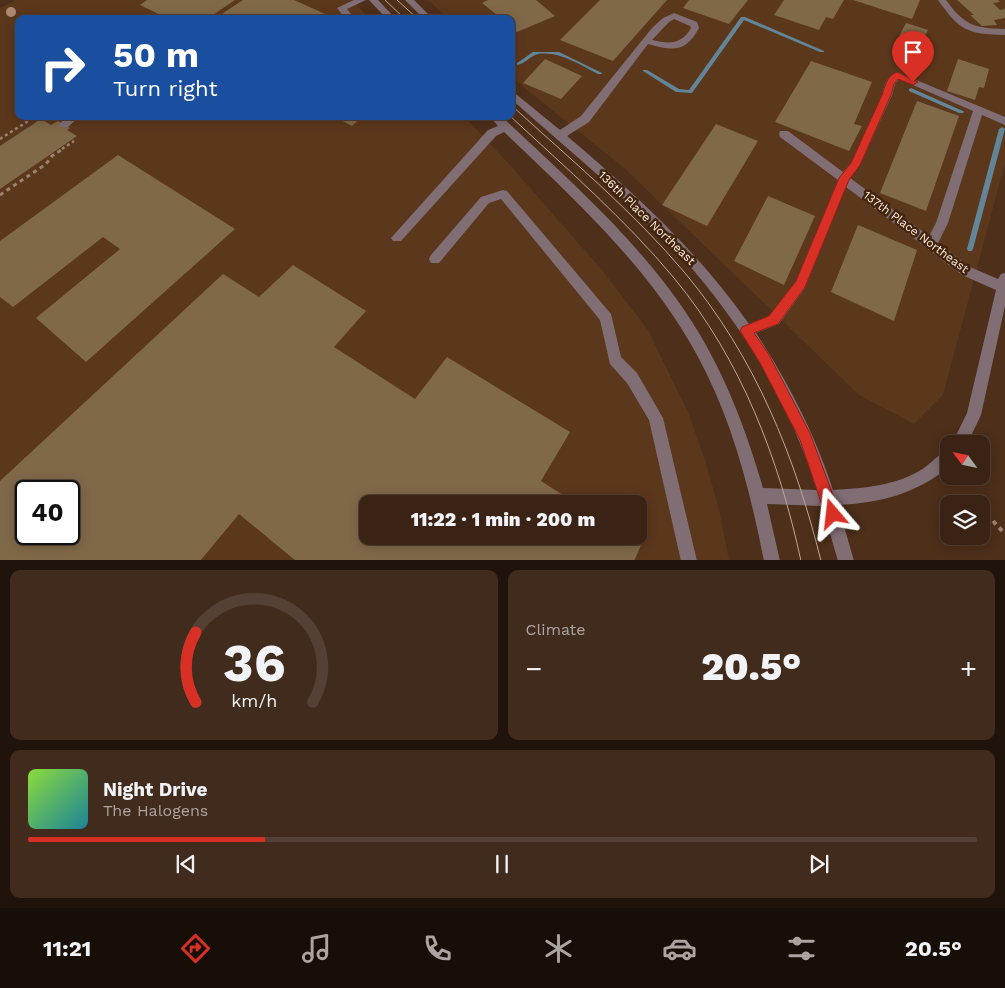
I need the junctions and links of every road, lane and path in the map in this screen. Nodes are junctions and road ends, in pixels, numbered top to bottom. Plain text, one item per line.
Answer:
1 (334, 0) edge
2 (362, 0) edge
3 (373, 0) edge
4 (408, 0) edge
5 (942, 0) edge
6 (341, 8) junction
7 (347, 15) edge
8 (388, 15) edge
9 (425, 15) edge
10 (1005, 32) edge
11 (646, 41) junction
12 (515, 96) edge
13 (978, 110) junction
14 (30, 120) edge
15 (70, 120) edge
16 (498, 120) edge
17 (1005, 121) edge
18 (64, 124) dead end
19 (506, 127) junction
20 (784, 134) dead end
21 (558, 135) junction
22 (0, 139) edge
23 (74, 141) dead end
24 (844, 178) junction
25 (0, 195) edge
26 (397, 238) dead end
27 (931, 244) junction
28 (436, 259) dead end
29 (1004, 283) edge
30 (1002, 307) edge
31 (746, 331) junction
32 (964, 435) edge
33 (940, 466) edge
34 (757, 496) junction
35 (828, 497) junction
36 (993, 521) dead end
37 (1005, 534) edge
38 (689, 560) edge
39 (772, 560) edge
40 (846, 560) edge

1 - 6 street
2 - 6 street
3 - 8 street
4 - 9 street
5 - 10 street
6 - 7 street
11 - 11 street
11 - 21 street
12 - 21 street, 136th Place Northeast
13 - 17 street
13 - 24 street
13 - 27 street
14 - 22 path
15 - 18 street
16 - 19 street
19 - 26 street
19 - 34 street
20 - 24 street, 137th Place Northeast
21 - 31 street, 136th Place Northeast
23 - 25 path
24 - 27 street, 137th Place Northeast
24 - 31 street
27 - 29 street, 137th Place Northeast
28 - 38 street
29 - 30 street
30 - 32 street
31 - 35 street, 136th Place Northeast
33 - 35 street
34 - 35 street
34 - 39 street
35 - 40 street, 136th Place Northeast
36 - 37 path

